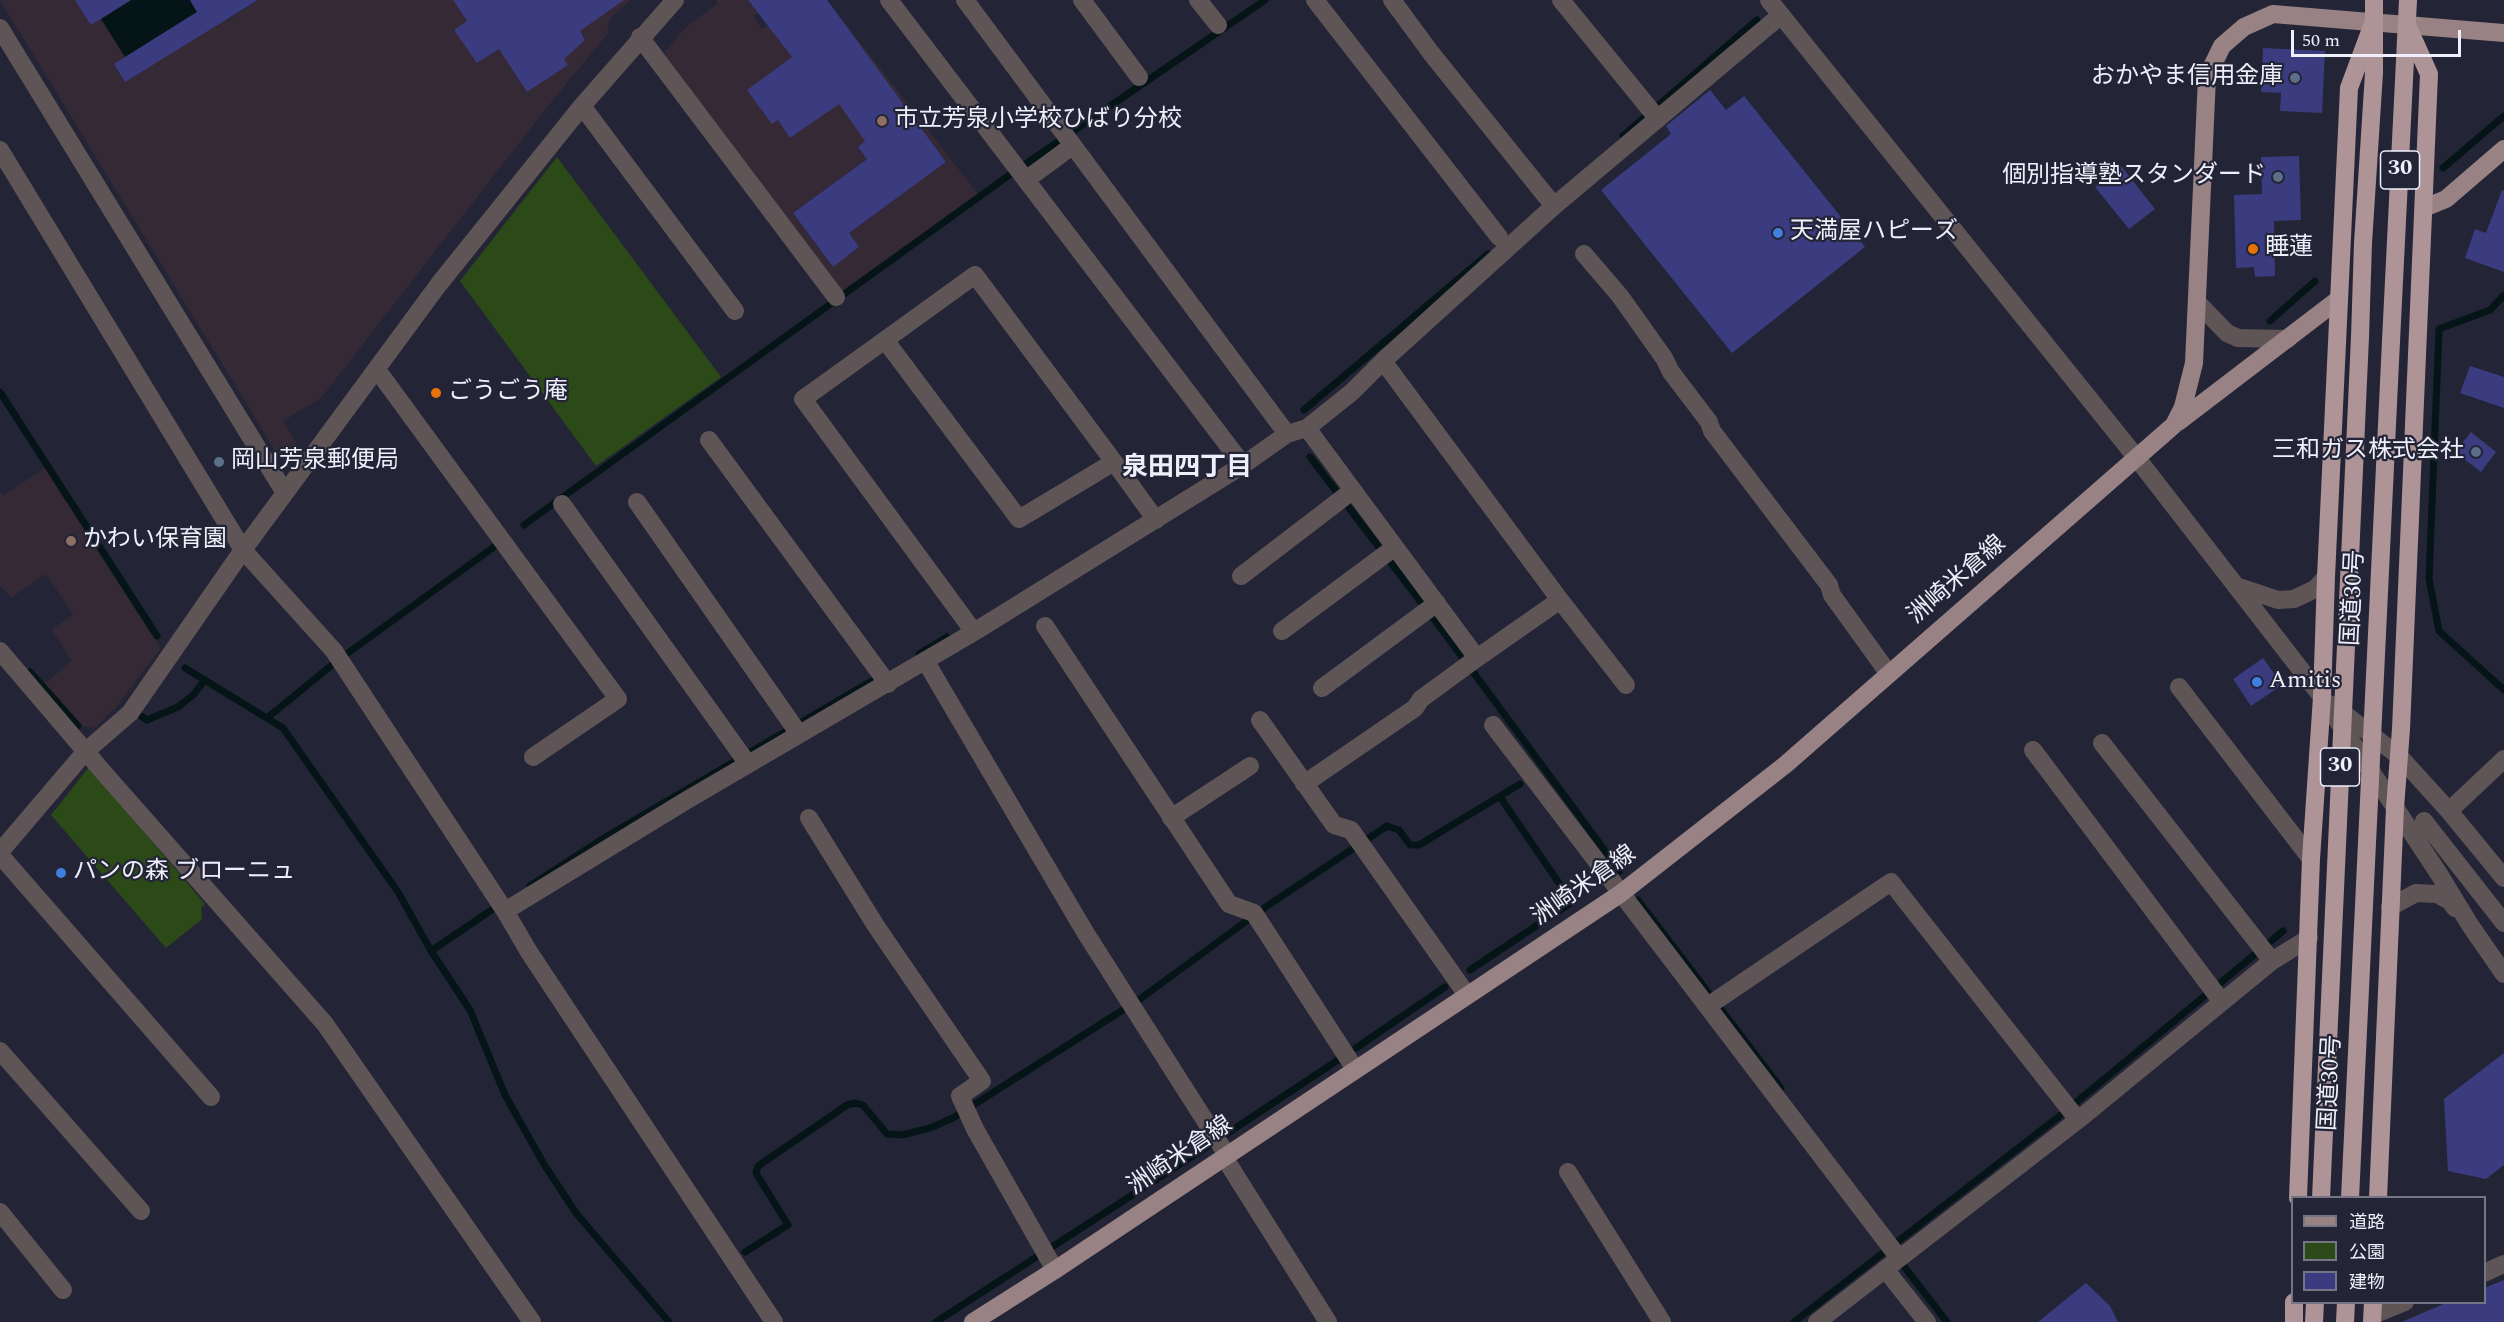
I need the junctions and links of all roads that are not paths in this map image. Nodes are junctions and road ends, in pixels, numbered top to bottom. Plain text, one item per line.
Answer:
1 (675, 0) edge
2 (889, 0) edge
3 (965, 0) edge
4 (1082, 0) edge
5 (1198, 0) edge
6 (1315, 0) edge
7 (1392, 0) edge
8 (1561, 0) edge
9 (2374, 0) edge
10 (2408, 0) edge
11 (1779, 6) edge
12 (2374, 21) junction
13 (1218, 25) dead end
14 (2407, 26) junction
15 (0, 28) edge
16 (2504, 33) edge
17 (640, 37) junction
18 (1139, 76) dead end
19 (582, 106) junction
20 (1654, 114) junction
21 (1067, 140) junction
22 (2504, 149) edge
23 (0, 150) edge
24 (1021, 173) junction
25 (1551, 202) junction
26 (2424, 208) junction
27 (1499, 237) dead end
28 (1584, 254) dead end
29 (836, 297) dead end
30 (2339, 299) junction
31 (2198, 303) junction
32 (735, 311) dead end
33 (2288, 339) junction
34 (885, 340) junction
35 (1383, 361) junction
36 (378, 371) junction
37 (2174, 425) junction
38 (1307, 428) junction
39 (1287, 434) junction
40 (709, 440) dead end
41 (2136, 457) junction
42 (1114, 462) junction
43 (1243, 465) junction
44 (285, 493) junction
45 (1345, 497) junction
46 (637, 502) dead end
47 (562, 504) dead end
48 (1156, 520) junction
49 (243, 550) junction
50 (1388, 552) junction
51 (1241, 576) dead end
52 (2326, 577) junction
53 (2236, 586) junction
54 (1560, 600) junction
55 (1430, 608) junction
56 (1045, 626) dead end
57 (1282, 631) dead end
58 (974, 632) junction
59 (0, 651) edge
60 (926, 662) junction
61 (1470, 663) junction
62 (1889, 674) junction
63 (883, 678) junction
64 (1626, 685) dead end
65 (2180, 687) dead end
66 (1322, 688) dead end
67 (2322, 697) junction
68 (1260, 720) dead end
69 (1493, 725) dead end
70 (795, 729) junction
71 (2102, 743) dead end
72 (2033, 750) dead end
73 (85, 752) junction
74 (533, 757) dead end
75 (2400, 757) junction
76 (744, 759) junction
77 (2504, 759) edge
78 (1250, 766) dead end
79 (1304, 784) junction
80 (2395, 808) junction
81 (2449, 811) junction
82 (809, 818) dead end
83 (1171, 818) junction
84 (2424, 821) dead end
85 (0, 853) edge
86 (2311, 858) junction
87 (2504, 878) edge
88 (1620, 894) junction
89 (2390, 907) junction
90 (505, 911) junction
91 (2504, 923) edge
92 (2470, 926) junction
93 (2308, 938) junction
94 (2266, 953) junction
95 (2504, 974) edge
96 (2217, 994) junction
97 (1467, 995) junction
98 (1713, 1002) junction
99 (0, 1051) edge
100 (1355, 1069) junction
101 (211, 1097) dead end
102 (2073, 1113) junction
103 (1222, 1149) junction
104 (1568, 1172) dead end
105 (2298, 1196) edge
106 (2321, 1196) edge
107 (2350, 1196) edge
108 (2378, 1196) edge
109 (141, 1210) dead end
110 (0, 1212) edge
111 (1048, 1258) junction
112 (1895, 1261) junction
113 (2504, 1264) edge
114 (2486, 1272) edge
115 (63, 1290) dead end
116 (2294, 1304) edge
117 (2315, 1304) edge
118 (2346, 1304) edge
119 (2398, 1304) edge
120 (2373, 1313) edge
121 (532, 1322) edge
122 (774, 1322) edge
123 (973, 1322) edge
124 (1328, 1322) edge
125 (1662, 1322) edge
126 (1816, 1322) edge
127 (1927, 1322) edge
128 (2294, 1322) edge
129 (2314, 1322) edge
130 (2345, 1322) edge

1 - 17 street
2 - 24 street
3 - 21 street
4 - 18 street
5 - 13 street
6 - 27 street
7 - 25 street
8 - 20 street
9 - 12 highway, 国道30号 / 30
10 - 14 highway, 国道30号 / 30
11 - 20 street
11 - 41 street
12 - 14 main road, 洲崎米倉線
12 - 30 highway
12 - 31 main road, 洲崎米倉線
12 - 106 highway, 国道30号 / 30, bridge
14 - 16 main road, 洲崎米倉線
14 - 26 highway
14 - 107 highway, 国道30号 / 30, bridge
15 - 44 street
17 - 19 street
17 - 29 street
19 - 32 street
19 - 36 street
20 - 25 street
21 - 24 street
21 - 39 street
22 - 26 main road
23 - 49 street
24 - 43 street
25 - 35 street
26 - 75 highway
28 - 62 street
30 - 33 main road, 洲崎米倉線
30 - 52 highway
31 - 33 street
31 - 37 main road, 洲崎米倉線
33 - 37 main road, 洲崎米倉線
34 - 42 street
34 - 42 street
34 - 58 street
35 - 38 street
35 - 54 street
36 - 44 street
36 - 74 street
37 - 41 main road, 洲崎米倉線
38 - 39 street
38 - 45 street
39 - 43 street
40 - 63 street
41 - 53 street
41 - 62 main road, 洲崎米倉線
42 - 48 street
43 - 48 street
44 - 49 street
45 - 50 street
45 - 51 street
46 - 70 street
47 - 76 street
48 - 58 street
49 - 73 street
49 - 90 street
50 - 55 street
50 - 57 street
52 - 53 street
52 - 67 highway
53 - 67 street
54 - 61 street
54 - 64 street
55 - 61 street
55 - 66 street
56 - 83 street
58 - 60 street
59 - 73 street
60 - 63 street
60 - 103 street
61 - 79 street
62 - 88 main road, 洲崎米倉線
63 - 70 street
65 - 86 street
67 - 75 street
67 - 80 street
67 - 86 highway
68 - 79 street
69 - 88 street
70 - 76 street
71 - 94 street
72 - 96 street
73 - 85 street
73 - 121 street
75 - 80 highway
75 - 81 street
76 - 90 street
77 - 81 street
78 - 83 street
79 - 97 street
80 - 89 highway
80 - 92 street
81 - 87 street
82 - 111 street
83 - 100 street
84 - 91 street
85 - 101 street
86 - 93 highway
88 - 97 main road, 洲崎米倉線
88 - 98 street
89 - 92 street
89 - 108 highway
90 - 122 street
92 - 95 street
93 - 94 street
93 - 105 highway
94 - 96 street
96 - 102 street
97 - 100 main road, 洲崎米倉線
98 - 102 street
98 - 112 street
99 - 109 street
100 - 103 main road, 洲崎米倉線
102 - 112 street
103 - 111 main road, 洲崎米倉線
103 - 124 street
104 - 125 street
110 - 115 street
111 - 123 main road, 洲崎米倉線
112 - 126 street
112 - 127 street
113 - 114 street
116 - 128 highway
117 - 129 highway
118 - 130 highway
119 - 120 street

